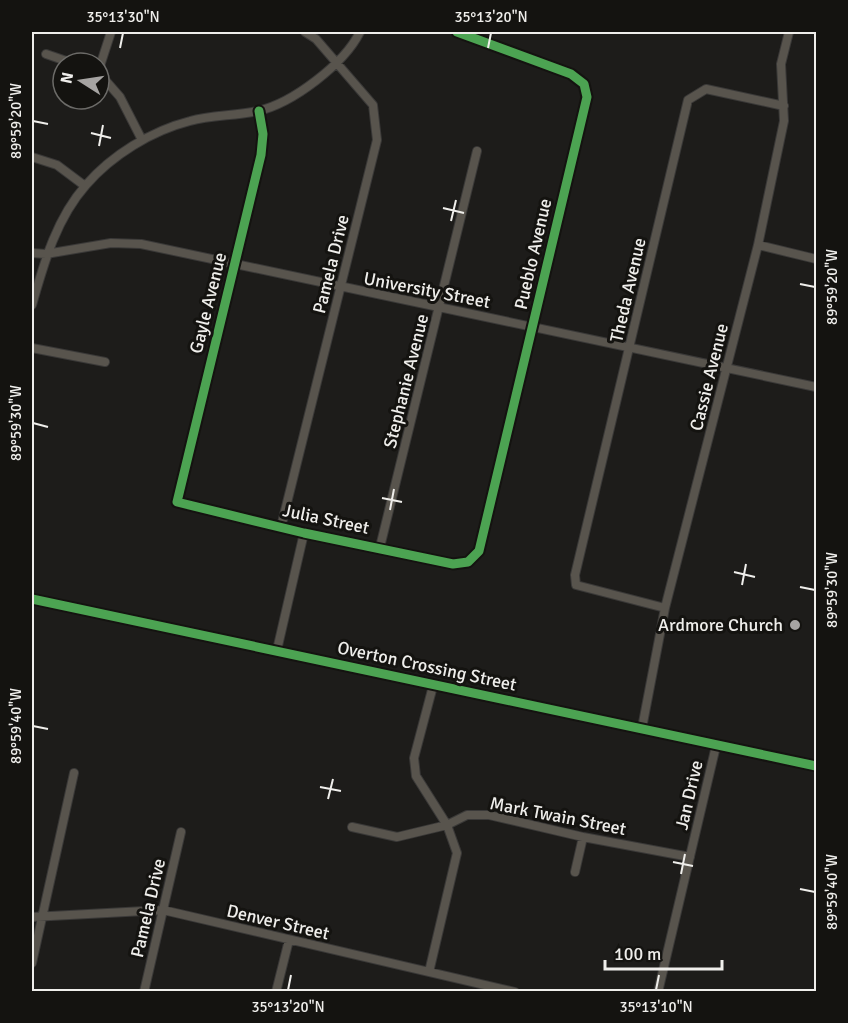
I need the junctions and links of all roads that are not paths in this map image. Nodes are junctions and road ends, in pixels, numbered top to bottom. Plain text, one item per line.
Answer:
1 (111, 32) edge
2 (305, 32) edge
3 (360, 32) edge
4 (457, 32) edge
5 (789, 32) edge
6 (105, 51) edge
7 (46, 54) dead end
8 (51, 56) edge
9 (336, 63) junction
10 (111, 86) edge
11 (784, 106) junction
12 (259, 111) junction
13 (142, 140) junction
14 (477, 151) dead end
15 (32, 157) edge
16 (85, 186) junction
17 (758, 244) junction
18 (32, 253) edge
19 (46, 254) junction
20 (816, 259) edge
21 (234, 264) junction
22 (340, 288) junction
23 (32, 305) edge
24 (439, 307) junction
25 (533, 326) junction
26 (32, 348) edge
27 (630, 349) junction
28 (105, 362) dead end
29 (727, 368) junction
30 (816, 387) edge
31 (177, 502) joint
32 (281, 527) junction
33 (304, 533) junction
34 (380, 547) junction
35 (468, 562) joint
36 (32, 599) edge
37 (665, 608) junction
38 (277, 650) junction
39 (433, 686) junction
40 (642, 728) junction
41 (716, 746) junction
42 (816, 766) edge
43 (74, 773) dead end
44 (447, 825) junction
45 (352, 827) dead end
46 (181, 832) dead end
47 (583, 837) junction
48 (690, 857) junction
49 (575, 872) dead end
50 (163, 910) junction
51 (32, 916) edge
52 (43, 917) junction
53 (289, 940) junction
54 (32, 963) edge
55 (429, 972) junction
56 (144, 992) edge
57 (276, 992) edge
58 (515, 992) edge
59 (658, 992) edge

1 - 6 street
2 - 9 street, Pamela Drive
3 - 9 street
4 - 25 street, Pueblo Avenue
5 - 11 street, Cassie Avenue
7 - 8 street
9 - 12 street
9 - 22 street, Pamela Drive
10 - 13 street
11 - 17 street, Cassie Avenue
11 - 27 street, Theda Avenue
12 - 13 street
12 - 21 street, Gayle Avenue
13 - 16 street
14 - 24 street, Stephanie Avenue
15 - 16 street
16 - 19 street
17 - 20 street
17 - 29 street, Cassie Avenue
18 - 19 street, University Street
19 - 21 street, University Street
19 - 23 street
21 - 22 street, University Street
21 - 31 street, Gayle Avenue
22 - 24 street, University Street
22 - 32 street, Pamela Drive
24 - 25 street, University Street
24 - 34 street, Stephanie Avenue
25 - 27 street, University Street
25 - 35 street, Pueblo Avenue
26 - 28 street
27 - 29 street, University Street
27 - 37 street, Theda Avenue
29 - 30 street, University Street
29 - 37 street, Cassie Avenue
31 - 32 street, Julia Street
32 - 33 street, Julia Street
33 - 34 street, Julia Street
33 - 38 street
34 - 35 street, Julia Street
36 - 38 street, Overton Crossing Street
37 - 40 street, Cassie Avenue
38 - 39 street, Overton Crossing Street
39 - 40 street, Overton Crossing Street
39 - 44 street
40 - 41 street, Overton Crossing Street
41 - 42 street, Overton Crossing Street
41 - 48 street, Jan Drive
43 - 52 street
44 - 45 street, Mark Twain Street
44 - 47 street, Mark Twain Street
44 - 55 street
46 - 50 street, Pamela Drive
47 - 48 street, Mark Twain Street
47 - 49 street
48 - 59 street, Jan Drive
50 - 52 street, Denver Street
50 - 53 street, Denver Street
50 - 56 street, Pamela Drive
51 - 52 street, Denver Street
52 - 54 street
53 - 55 street, Denver Street
53 - 57 street
55 - 58 street, Denver Street

